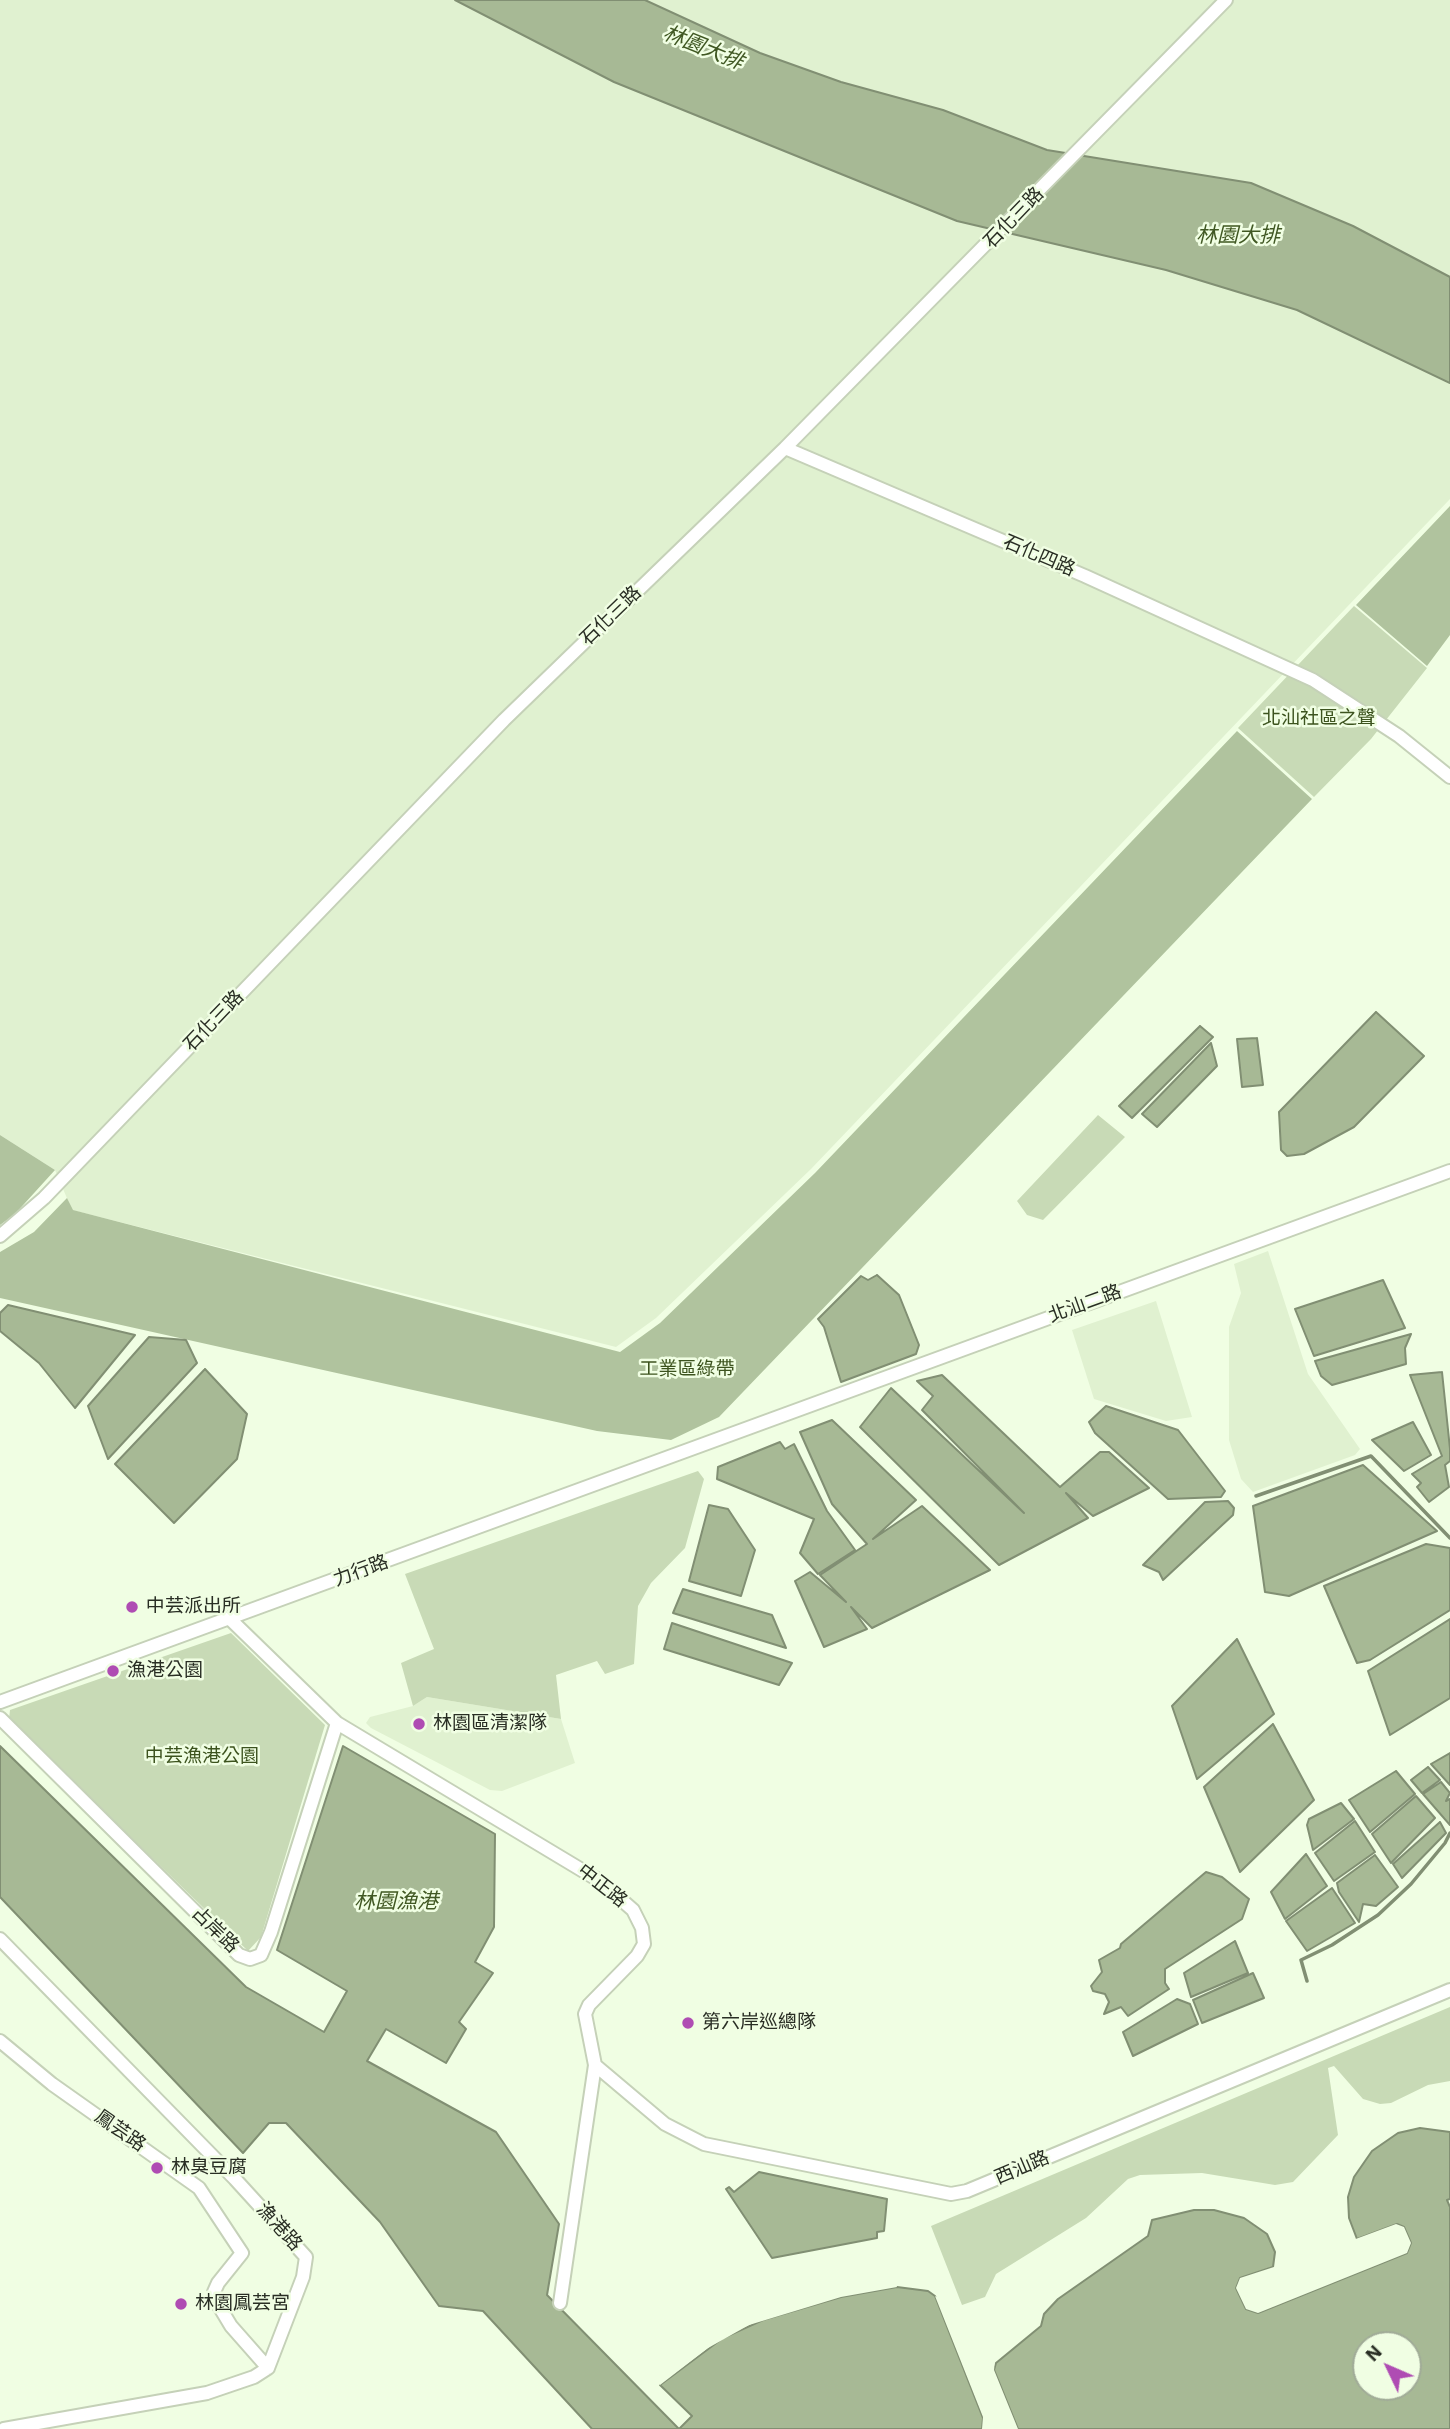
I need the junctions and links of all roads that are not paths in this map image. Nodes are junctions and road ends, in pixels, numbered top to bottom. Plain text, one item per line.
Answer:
1 (1226, 0) edge
2 (785, 448) junction
3 (1450, 777) edge
4 (1450, 1171) edge
5 (0, 1236) edge
6 (721, 1438) joint
7 (230, 1619) junction
8 (0, 1702) edge
9 (0, 1718) edge
10 (337, 1723) junction
11 (0, 1939) edge
12 (1450, 1990) edge
13 (0, 2041) edge
14 (595, 2065) junction
15 (560, 2303) dead end
16 (268, 2368) junction
17 (5, 2429) edge

1 - 2 street, 石化三路
2 - 3 street, 石化四路
2 - 5 street, 石化三路
4 - 6 street, 北汕二路
6 - 7 street, 力行路
7 - 8 street, 力行路
7 - 10 street, 中正路
9 - 10 street, 占岸路
10 - 14 street, 中正路
11 - 16 street, 漁港路
12 - 14 street, 西汕路
13 - 16 street, 鳳芸路
14 - 15 street, 中正路
16 - 17 street

